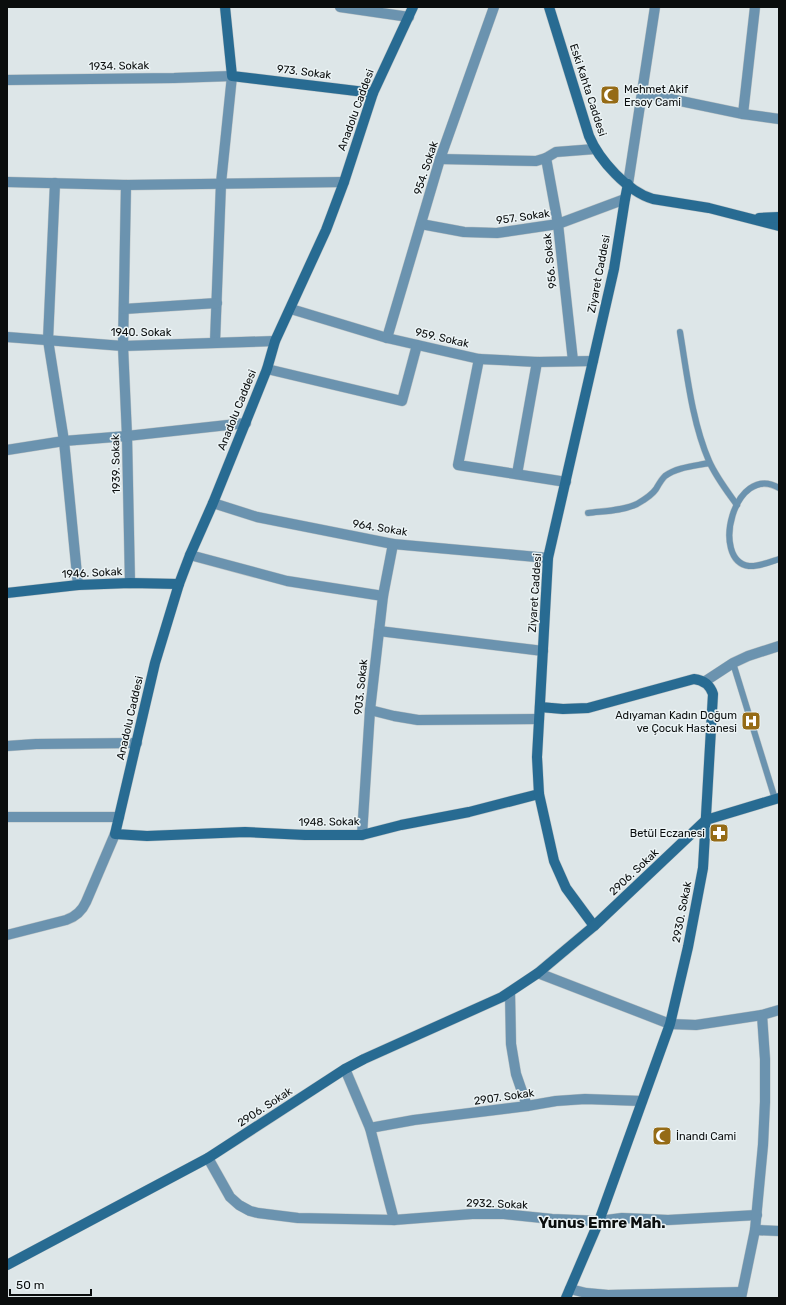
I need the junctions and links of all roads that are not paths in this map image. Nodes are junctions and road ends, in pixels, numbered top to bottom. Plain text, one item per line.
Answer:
1 (225, 7) edge
2 (340, 7) edge
3 (413, 7) edge
4 (494, 7) edge
5 (549, 7) edge
6 (655, 7) edge
7 (755, 7) edge
8 (409, 17) junction
9 (232, 76) junction
10 (7, 80) edge
11 (373, 93) junction
12 (642, 93) junction
13 (743, 114) junction
14 (779, 119) edge
15 (595, 149) junction
16 (546, 158) junction
17 (440, 159) junction
18 (7, 182) edge
19 (344, 182) junction
20 (55, 183) junction
21 (221, 184) junction
22 (628, 184) junction
23 (126, 185) junction
24 (624, 199) junction
25 (779, 217) edge
26 (749, 218) junction
27 (420, 224) junction
28 (558, 224) junction
29 (779, 226) edge
30 (217, 303) junction
31 (124, 309) junction
32 (291, 309) junction
33 (680, 332) dead end
34 (7, 337) edge
35 (387, 338) junction
36 (48, 340) junction
37 (276, 341) junction
38 (215, 342) junction
39 (417, 345) junction
40 (123, 346) junction
41 (479, 358) junction
42 (573, 361) junction
43 (593, 361) junction
44 (537, 362) junction
45 (267, 369) junction
46 (246, 423) junction
47 (127, 436) junction
48 (64, 441) junction
49 (7, 450) edge
50 (709, 463) junction
51 (517, 474) junction
52 (566, 482) junction
53 (779, 488) edge
54 (213, 503) junction
55 (737, 505) junction
56 (588, 513) dead end
57 (393, 544) junction
58 (190, 555) junction
59 (548, 558) junction
60 (779, 559) edge
61 (130, 583) junction
62 (179, 584) junction
63 (78, 585) junction
64 (7, 593) edge
65 (383, 596) junction
66 (380, 631) junction
67 (779, 646) edge
68 (543, 651) junction
69 (733, 663) junction
70 (704, 682) junction
71 (540, 707) junction
72 (370, 710) junction
73 (539, 719) junction
74 (137, 743) junction
75 (7, 746) edge
76 (539, 794) junction
77 (777, 798) edge
78 (7, 816) edge
79 (119, 817) junction
80 (706, 820) junction
81 (115, 834) junction
82 (362, 834) junction
83 (594, 926) junction
84 (7, 935) edge
85 (538, 973) junction
86 (510, 992) junction
87 (779, 1010) edge
88 (762, 1015) junction
89 (670, 1024) junction
90 (345, 1069) junction
91 (642, 1101) junction
92 (527, 1106) junction
93 (370, 1128) junction
94 (208, 1158) junction
95 (757, 1215) junction
96 (394, 1220) junction
97 (599, 1221) junction
98 (755, 1230) junction
99 (779, 1231) edge
100 (7, 1265) edge
101 (568, 1294) edge
102 (742, 1295) edge
103 (643, 1296) edge

1 - 9 street
2 - 8 street
3 - 8 street, Anadolu Caddesi
4 - 17 street, 954. Sokak
5 - 15 street, Eski Kahta Caddesi
6 - 12 street
7 - 13 street
8 - 11 street, Anadolu Caddesi
9 - 10 street, 1934. Sokak
9 - 11 street, 973. Sokak
9 - 21 street
11 - 19 street, Anadolu Caddesi
12 - 13 street
12 - 22 street
13 - 14 street
15 - 16 street
15 - 22 street, Eski Kahta Caddesi
16 - 17 street
16 - 28 street, 956. Sokak
17 - 27 street, 954. Sokak
18 - 20 street
19 - 21 street
19 - 32 street, Anadolu Caddesi
20 - 23 street
20 - 36 street
21 - 23 street
21 - 30 street
22 - 24 street, Ziyaret Caddesi
22 - 26 street, Eski Kahta Caddesi
23 - 31 street, 1939. Sokak
24 - 28 street, 957. Sokak
24 - 43 street, Ziyaret Caddesi
25 - 26 street
26 - 29 street, Eski Kahta Caddesi
27 - 28 street, 957. Sokak
27 - 35 street, 954. Sokak
28 - 42 street, 956. Sokak
30 - 31 street
30 - 38 street
31 - 40 street, 1939. Sokak
32 - 35 street, 959. Sokak
32 - 37 street, Anadolu Caddesi
33 - 50 lane
34 - 36 street, 1940. Sokak
35 - 39 street, 959. Sokak
36 - 40 street, 1940. Sokak
36 - 48 street
37 - 38 street, 1940. Sokak
37 - 45 street, Anadolu Caddesi
38 - 40 street, 1940. Sokak
39 - 41 street, 959. Sokak
39 - 45 street
40 - 47 street, 1939. Sokak
41 - 44 street, 959. Sokak
41 - 51 street
42 - 43 street, 959. Sokak
42 - 44 street, 959. Sokak
43 - 52 street, Ziyaret Caddesi
44 - 51 street
45 - 46 street, Anadolu Caddesi
46 - 47 street
46 - 54 street, Anadolu Caddesi
47 - 48 street
47 - 61 street, 1939. Sokak
48 - 49 street
48 - 63 street
50 - 55 lane
50 - 56 lane
51 - 52 street
52 - 59 street, Ziyaret Caddesi
53 - 55 lane
54 - 57 street, 964. Sokak
54 - 58 street, Anadolu Caddesi
55 - 60 lane
57 - 59 street, 964. Sokak
57 - 65 street, 903. Sokak
58 - 62 street, Anadolu Caddesi
58 - 65 street
59 - 68 street, Ziyaret Caddesi
61 - 62 street, 1946. Sokak
61 - 63 street, 1946. Sokak
62 - 74 street, Anadolu Caddesi
63 - 64 street, 1946. Sokak
65 - 66 street, 903. Sokak
66 - 68 street
66 - 72 street, 903. Sokak
67 - 69 street
68 - 71 street, Ziyaret Caddesi
69 - 70 street
69 - 77 lane
70 - 71 street
70 - 80 street, 2930. Sokak
71 - 73 street, Ziyaret Caddesi
72 - 73 street
72 - 82 street, 903. Sokak
73 - 76 street, Ziyaret Caddesi
74 - 75 street
74 - 79 street, Anadolu Caddesi
76 - 82 street, 1948. Sokak
76 - 83 street, Ziyaret Caddesi
77 - 80 street, 2906. Sokak
78 - 79 street
79 - 81 street, Anadolu Caddesi
80 - 83 street, 2906. Sokak
80 - 89 street, 2930. Sokak
81 - 82 street, 1948. Sokak
81 - 84 street
83 - 85 street, 2906. Sokak
85 - 86 street, 2906. Sokak
85 - 89 street
86 - 90 street, 2906. Sokak
86 - 92 street
87 - 88 street
88 - 89 street
88 - 95 street
89 - 91 street, 2930. Sokak
90 - 93 street
90 - 94 street, 2906. Sokak
91 - 92 street, 2907. Sokak
91 - 97 street, 2930. Sokak
92 - 93 street, 2907. Sokak
93 - 96 street
94 - 96 street, 2932. Sokak
94 - 100 street, 2906. Sokak
95 - 97 street, 2932. Sokak
95 - 98 street
96 - 97 street, 2932. Sokak
97 - 101 street, 2930. Sokak
98 - 99 street
98 - 102 street
101 - 103 street
102 - 103 street

